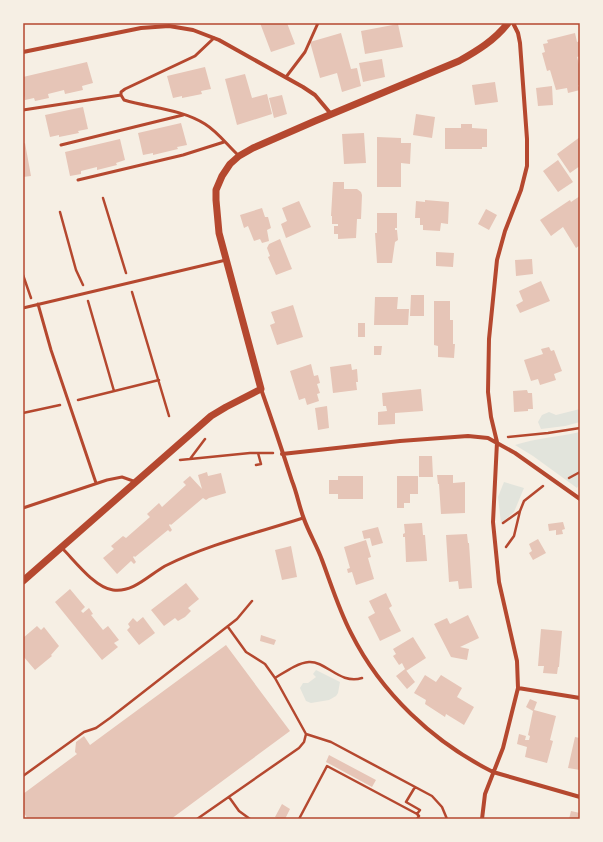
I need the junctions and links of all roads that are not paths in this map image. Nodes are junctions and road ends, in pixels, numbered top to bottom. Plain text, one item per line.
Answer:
1 (318, 23) edge
2 (508, 23) edge
3 (514, 23) edge
4 (214, 38) junction
5 (23, 52) edge
6 (286, 78) junction
7 (120, 95) junction
8 (23, 110) edge
9 (331, 114) junction
10 (184, 115) junction
11 (224, 142) junction
12 (61, 145) dead end
13 (238, 156) junction
14 (78, 180) dead end
15 (226, 260) junction
16 (38, 304) junction
17 (23, 308) edge
18 (261, 389) junction
19 (497, 442) junction
20 (282, 454) junction
21 (136, 482) junction
22 (96, 483) junction
23 (580, 499) edge
24 (23, 508) edge
25 (303, 518) junction
26 (61, 547) junction
27 (23, 581) edge
28 (518, 688) junction
29 (580, 698) edge
30 (493, 772) junction
31 (580, 797) edge
32 (482, 819) edge

1 - 6 lane
2 - 9 street
3 - 19 street
4 - 5 street
4 - 6 street
4 - 7 lane
6 - 9 street
7 - 8 lane
7 - 10 lane
9 - 13 street
10 - 11 lane
10 - 12 lane
11 - 13 lane
11 - 14 lane
13 - 15 street
15 - 16 lane
15 - 18 street
16 - 17 lane
16 - 22 lane
18 - 20 street
18 - 21 street
19 - 20 street
19 - 23 street
19 - 28 street
20 - 25 street
21 - 22 lane
21 - 26 street
22 - 24 lane
25 - 26 lane
25 - 30 street
26 - 27 street
28 - 29 street
28 - 30 street
30 - 31 street
30 - 32 street

